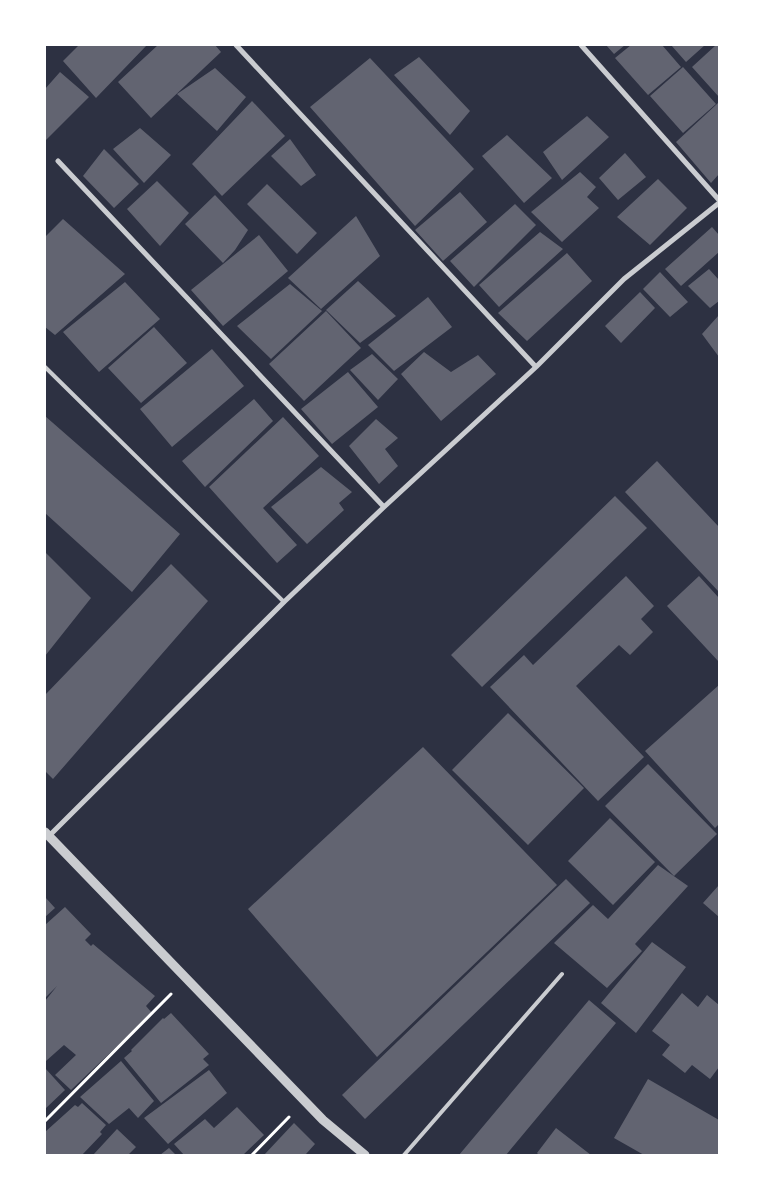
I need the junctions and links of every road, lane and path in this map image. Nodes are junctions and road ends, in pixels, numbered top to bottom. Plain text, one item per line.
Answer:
1 (236, 45) edge
2 (581, 45) edge
3 (58, 161) dead end
4 (719, 202) edge
5 (45, 367) edge
6 (536, 367) junction
7 (384, 507) junction
8 (284, 602) junction
9 (47, 834) edge
10 (562, 974) dead end
11 (187, 978) junction
12 (305, 1101) junction
13 (45, 1121) edge
14 (252, 1155) edge
15 (365, 1155) edge
16 (404, 1155) edge

1 - 6 street
2 - 4 street
3 - 7 street
4 - 6 street
5 - 8 lane
6 - 7 street
7 - 8 street
8 - 9 street
9 - 11 street
10 - 16 lane
11 - 12 street
11 - 13 path
12 - 14 path
12 - 15 street

